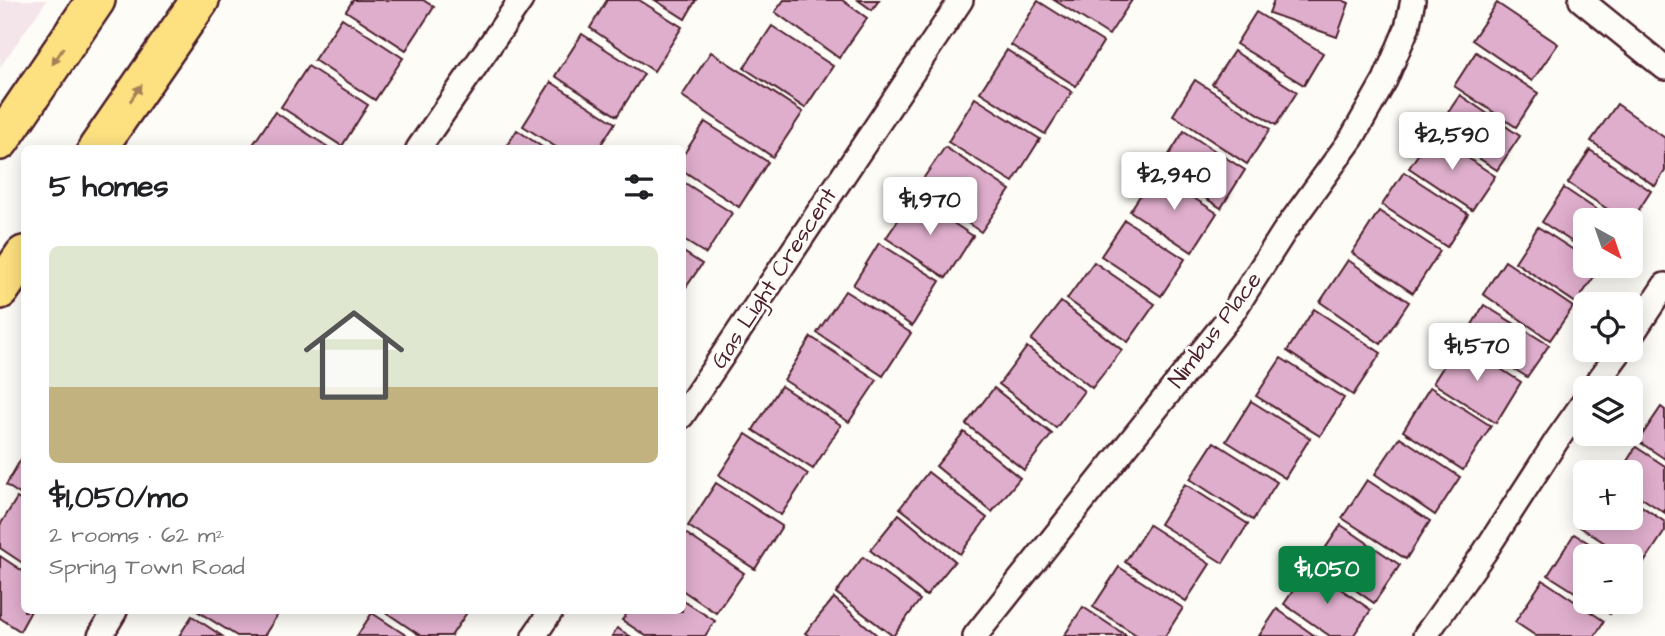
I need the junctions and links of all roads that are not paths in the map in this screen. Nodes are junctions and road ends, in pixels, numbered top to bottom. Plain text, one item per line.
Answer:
1 (96, 0) edge
2 (200, 0) edge
3 (520, 0) edge
4 (961, 0) edge
5 (1413, 0) edge
6 (1581, 0) edge
7 (1665, 68) edge
8 (0, 141) edge
9 (100, 145) edge
10 (421, 145) edge
11 (21, 258) edge
12 (1665, 285) edge
13 (0, 290) edge
14 (1643, 318) edge
15 (686, 410) edge
16 (1573, 417) edge
17 (113, 614) edge
18 (549, 614) edge
19 (100, 636) edge
20 (534, 636) edge
21 (975, 636) edge
22 (1425, 636) edge

1 -> 8 main road
9 -> 2 main road
3 - 10 street
4 - 15 street, Gas Light Crescent
5 - 21 street, Nimbus Place
6 - 7 street
11 - 13 main road
12 - 14 street
16 - 22 street
17 - 19 street
18 - 20 street

